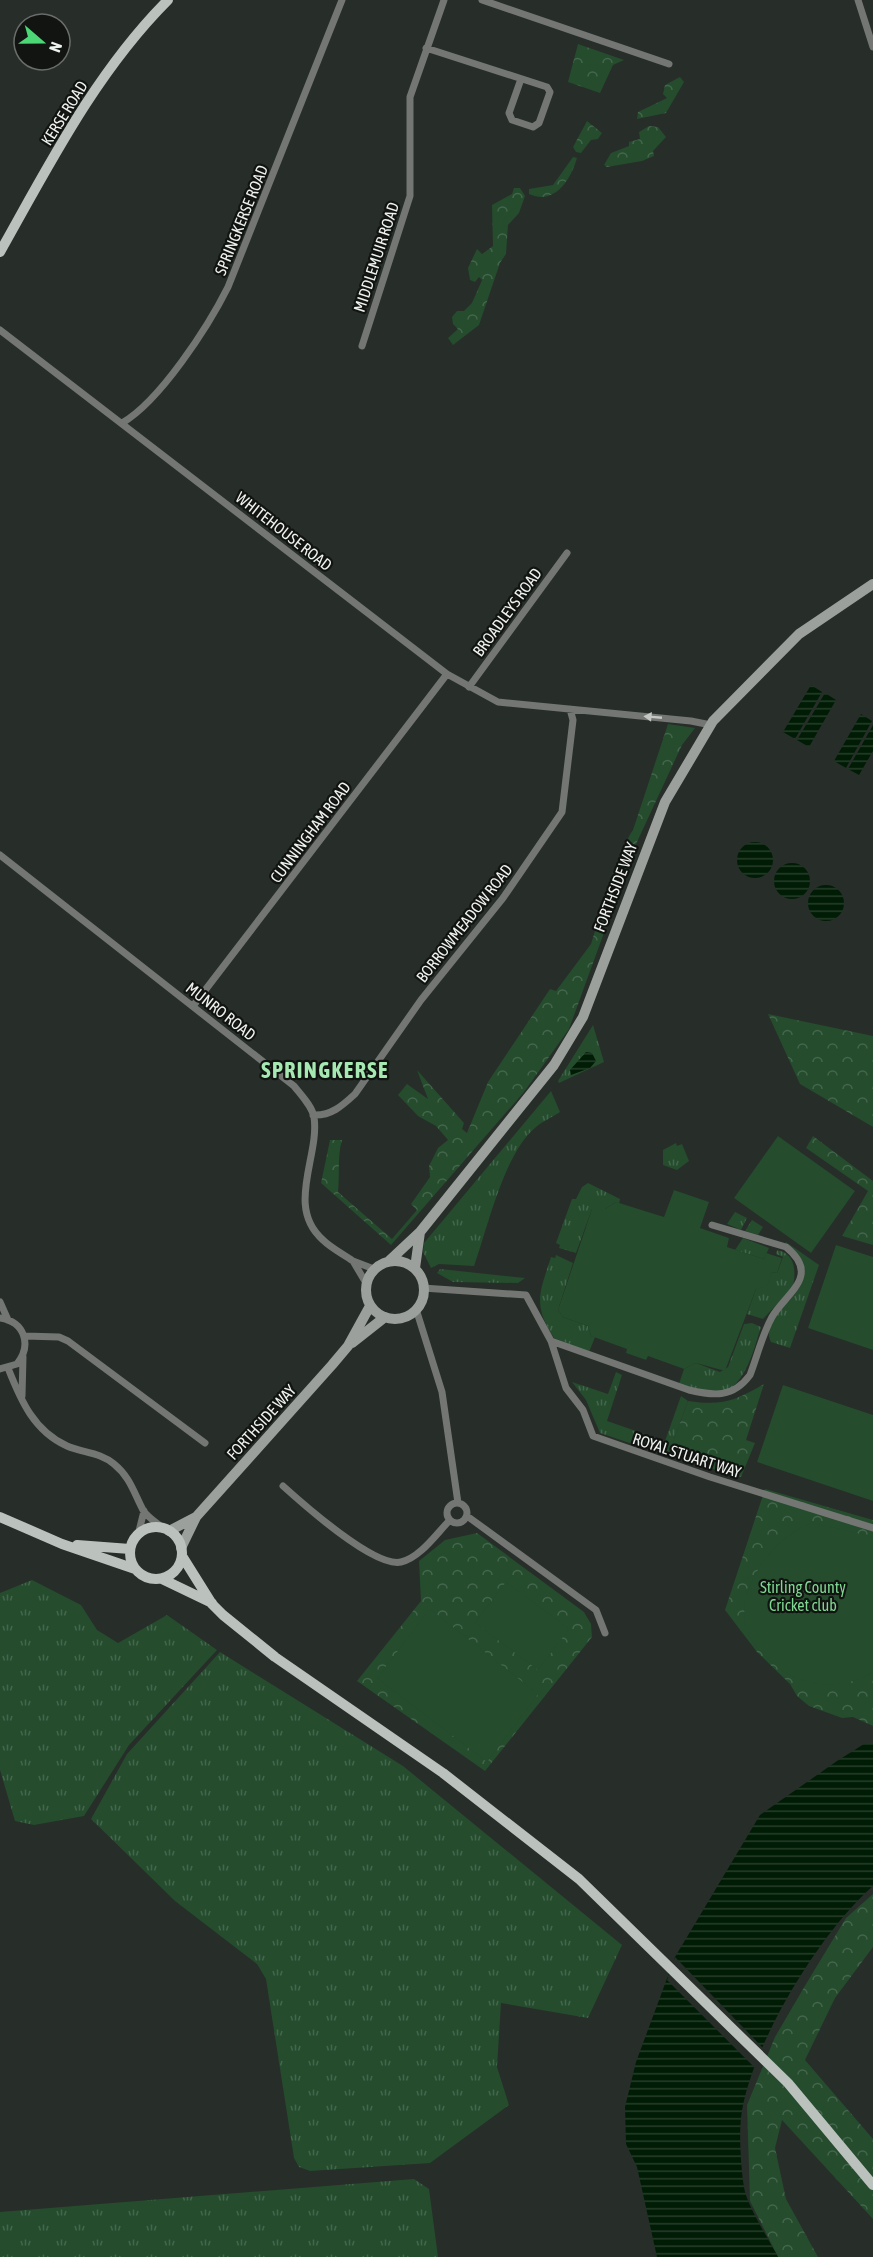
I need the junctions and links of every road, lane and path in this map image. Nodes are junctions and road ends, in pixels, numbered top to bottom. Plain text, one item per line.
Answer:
1 (168, 0) edge
2 (342, 0) edge
3 (444, 0) edge
4 (482, 0) edge
5 (858, 0) edge
6 (873, 47) edge
7 (426, 48) junction
8 (669, 64) dead end
9 (520, 79) junction
10 (0, 252) edge
11 (0, 330) edge
12 (362, 346) dead end
13 (122, 423) junction
14 (567, 553) dead end
15 (873, 584) edge
16 (447, 674) junction
17 (470, 687) junction
18 (570, 709) junction
19 (711, 725) junction
20 (0, 855) edge
21 (193, 1006) junction
22 (313, 1114) junction
23 (712, 1225) dead end
24 (420, 1232) junction
25 (353, 1261) junction
26 (389, 1261) junction
27 (415, 1268) junction
28 (374, 1269) junction
29 (366, 1283) junction
30 (423, 1288) junction
31 (0, 1302) edge
32 (370, 1306) junction
33 (416, 1309) junction
34 (385, 1317) junction
35 (4, 1319) edge
36 (26, 1336) junction
37 (551, 1341) junction
38 (348, 1346) junction
39 (22, 1357) junction
40 (4, 1369) edge
41 (21, 1402) junction
42 (205, 1443) dead end
43 (283, 1486) dead end
44 (458, 1503) junction
45 (144, 1511) junction
46 (467, 1516) junction
47 (0, 1517) edge
48 (195, 1517) junction
49 (450, 1520) junction
50 (873, 1528) edge
51 (166, 1530) junction
52 (138, 1535) junction
53 (62, 1544) junction
54 (130, 1549) junction
55 (181, 1552) junction
56 (135, 1569) junction
57 (162, 1579) junction
58 (212, 1604) junction
59 (605, 1633) dead end
60 (873, 2185) edge

1 - 10 main road, KERSE ROAD
2 - 13 street, SPRINGKERSE ROAD
3 - 7 street, MIDDLEMUIR ROAD
4 - 8 street
5 - 6 street
7 - 9 street
7 - 12 street, MIDDLEMUIR ROAD
9 - 9 street
11 - 13 street, WHITEHOUSE ROAD
13 - 16 street, WHITEHOUSE ROAD
14 - 17 street, BROADLEYS ROAD
15 - 19 street, FORTHSIDE WAY
16 - 17 street, WHITEHOUSE ROAD
16 - 21 street, CUNNINGHAM ROAD
17 - 18 street, WHITEHOUSE ROAD
19 -> 18 street, WHITEHOUSE ROAD
18 - 22 street, BORROWMEADOW ROAD
19 - 24 street, FORTHSIDE WAY
20 - 21 street, MUNRO ROAD
21 - 22 street, MUNRO ROAD
22 - 25 street
23 - 37 street
24 - 26 street, FORTHSIDE WAY
24 - 27 street, FORTHSIDE WAY
25 - 28 street
25 - 29 street
26 - 27 street
26 - 28 street
27 - 30 street
28 - 29 street
29 - 32 street
30 - 33 street
30 - 37 street, ROYAL STUART WAY
31 - 35 street
32 - 34 street
32 - 38 street, FORTHSIDE WAY
33 - 34 street
33 - 44 street
34 - 38 street, FORTHSIDE WAY
35 - 36 street
36 - 39 street
36 - 42 street
37 - 50 street, ROYAL STUART WAY
38 - 48 street, FORTHSIDE WAY
39 - 40 street
39 - 41 street
40 - 41 street
41 - 45 street
43 - 49 street
44 - 46 street
44 - 49 street
45 - 51 street
45 - 52 street
46 - 49 street
46 - 59 street
47 - 53 main road
48 - 51 street, FORTHSIDE WAY
48 - 55 street, FORTHSIDE WAY
51 - 52 main road
51 - 55 main road
52 - 54 main road
53 - 54 main road
53 - 56 main road
54 - 56 main road
55 - 57 main road
55 - 58 main road
56 - 57 main road
57 - 58 main road
58 - 60 main road

